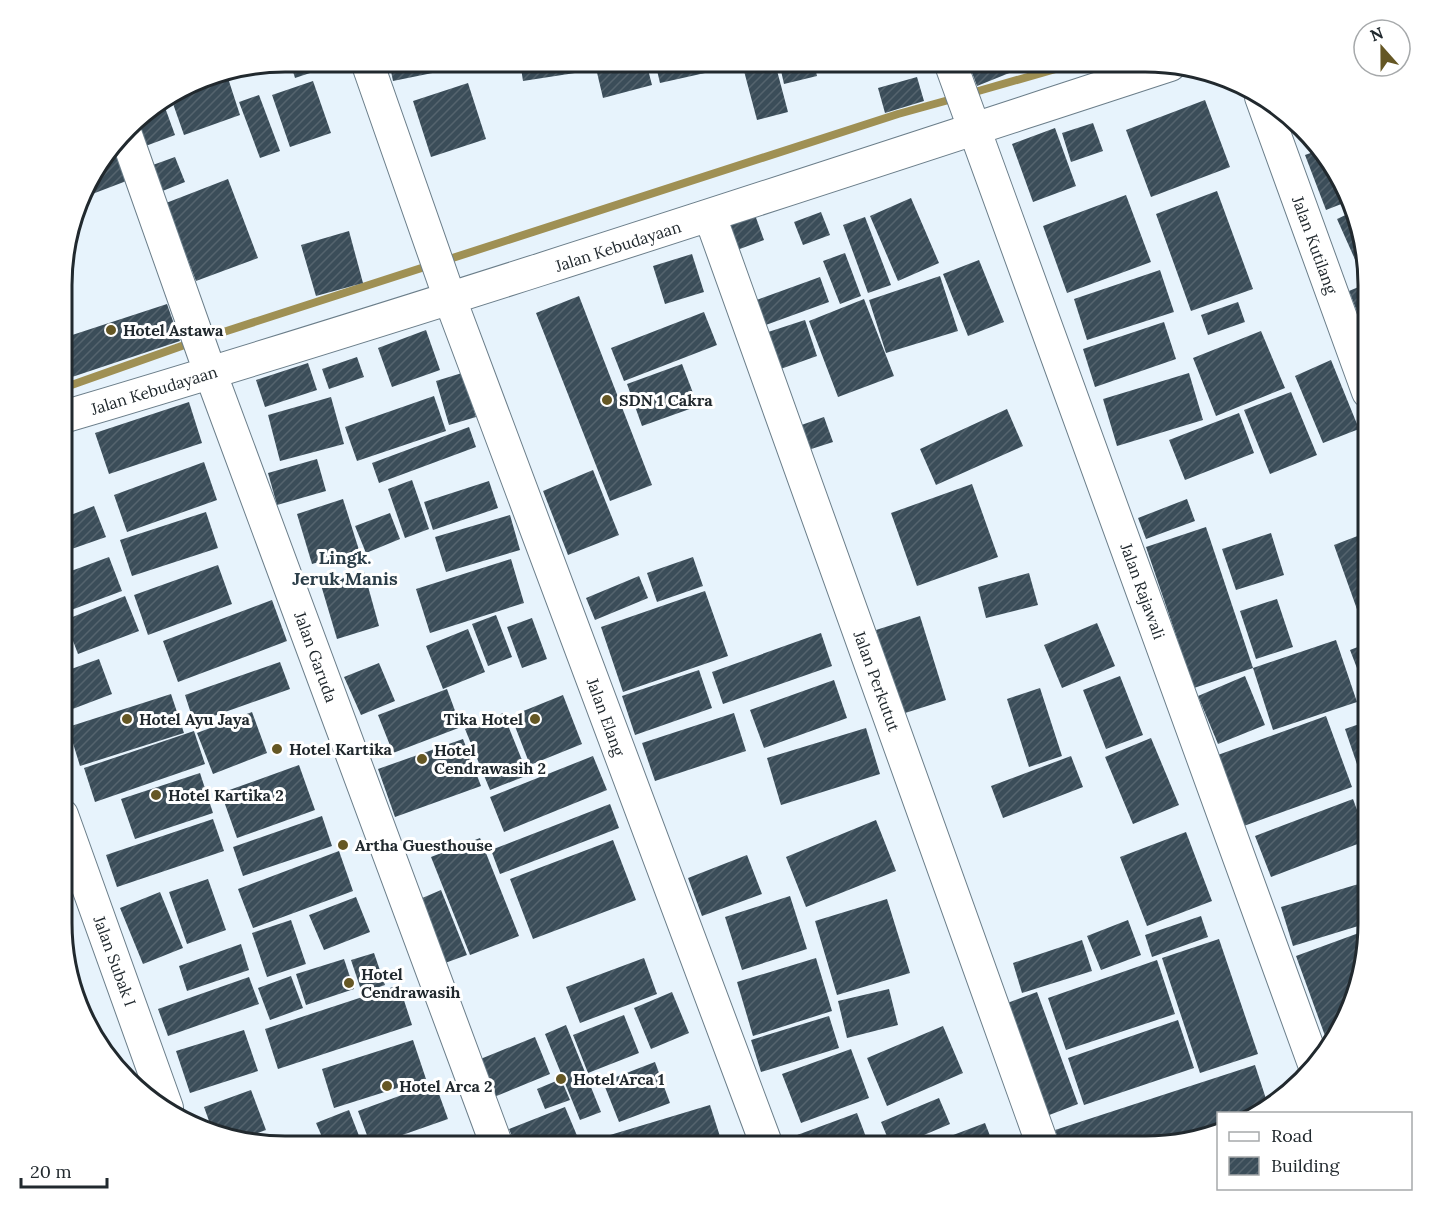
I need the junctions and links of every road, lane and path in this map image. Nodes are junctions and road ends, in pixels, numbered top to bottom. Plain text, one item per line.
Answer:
1 (370, 72) edge
2 (954, 72) edge
3 (1146, 72) edge
4 (1266, 110) edge
5 (973, 123) junction
6 (128, 141) edge
7 (710, 216) junction
8 (448, 293) junction
9 (1358, 364) edge
10 (208, 367) junction
11 (72, 414) edge
12 (72, 843) edge
13 (1311, 1056) edge
14 (163, 1097) edge
15 (493, 1136) edge
16 (762, 1136) edge
17 (1039, 1136) edge

1 - 8 street, Jalan Elang
2 - 5 street, Jalan Rajawali
3 - 5 street, Jalan Kebudayaan
4 - 9 street, Jalan Kutilang
5 - 7 street, Jalan Kebudayaan
5 - 13 street, Jalan Rajawali
6 - 10 street, Jalan Garuda
7 - 8 street, Jalan Kebudayaan
7 - 17 street, Jalan Perkutut
8 - 10 street, Jalan Kebudayaan
8 - 16 street, Jalan Elang
10 - 11 street, Jalan Kebudayaan
10 - 15 street, Jalan Garuda
12 - 14 street, Jalan Subak I

